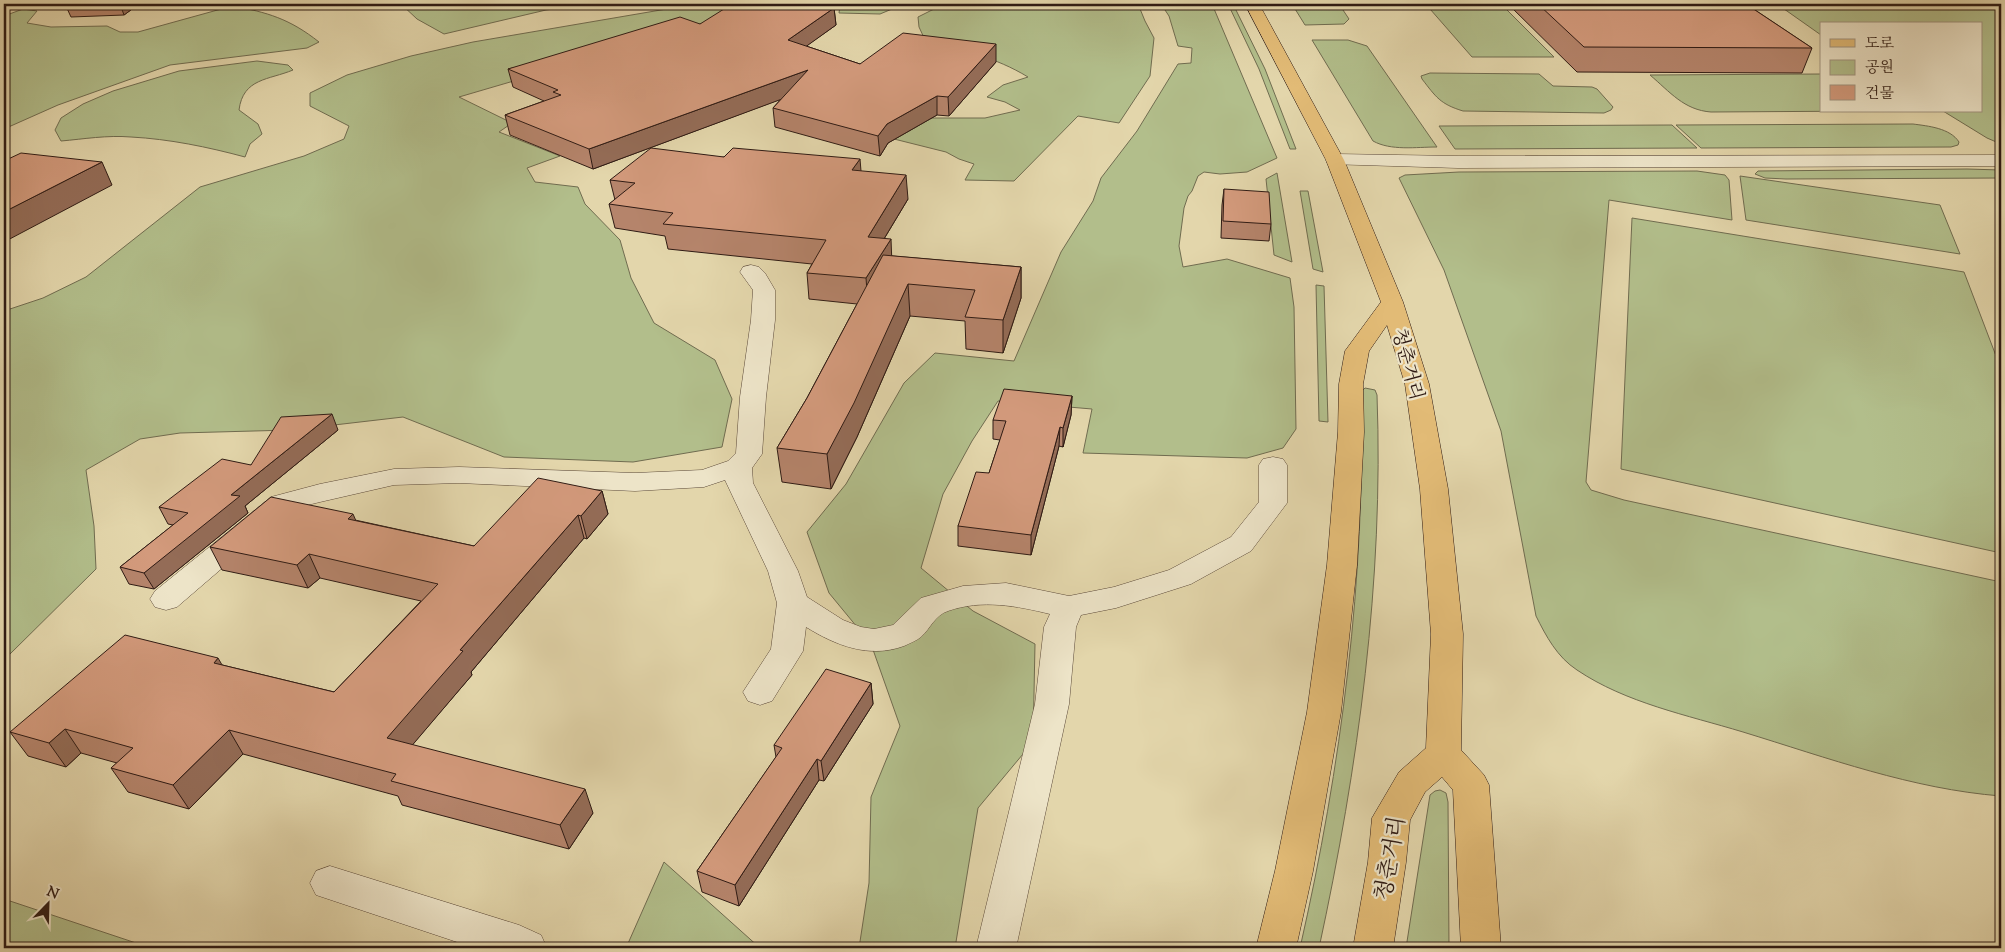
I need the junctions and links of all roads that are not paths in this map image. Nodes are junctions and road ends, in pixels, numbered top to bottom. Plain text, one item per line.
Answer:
1 (1252, 4) edge
2 (1335, 160) junction
3 (2001, 162) edge
4 (751, 272) dead end
5 (1392, 302) junction
6 (1273, 465) dead end
7 (738, 467) junction
8 (166, 599) dead end
9 (793, 603) junction
10 (1069, 607) junction
11 (760, 692) dead end
12 (1443, 754) junction
13 (330, 883) dead end
14 (527, 948) edge
15 (996, 948) edge
16 (1276, 948) edge
17 (1373, 948) edge
18 (1481, 948) edge

1 - 2 main road, 청춘거리
2 - 3 street
2 - 5 main road, 청춘거리
4 - 7 street
5 - 12 main road, 청춘거리
5 - 16 main road
6 - 10 street
7 - 8 street
7 - 9 street
9 - 10 street
9 - 11 street
10 - 15 street
12 - 17 main road, 청춘거리
12 - 18 main road
13 - 14 street

